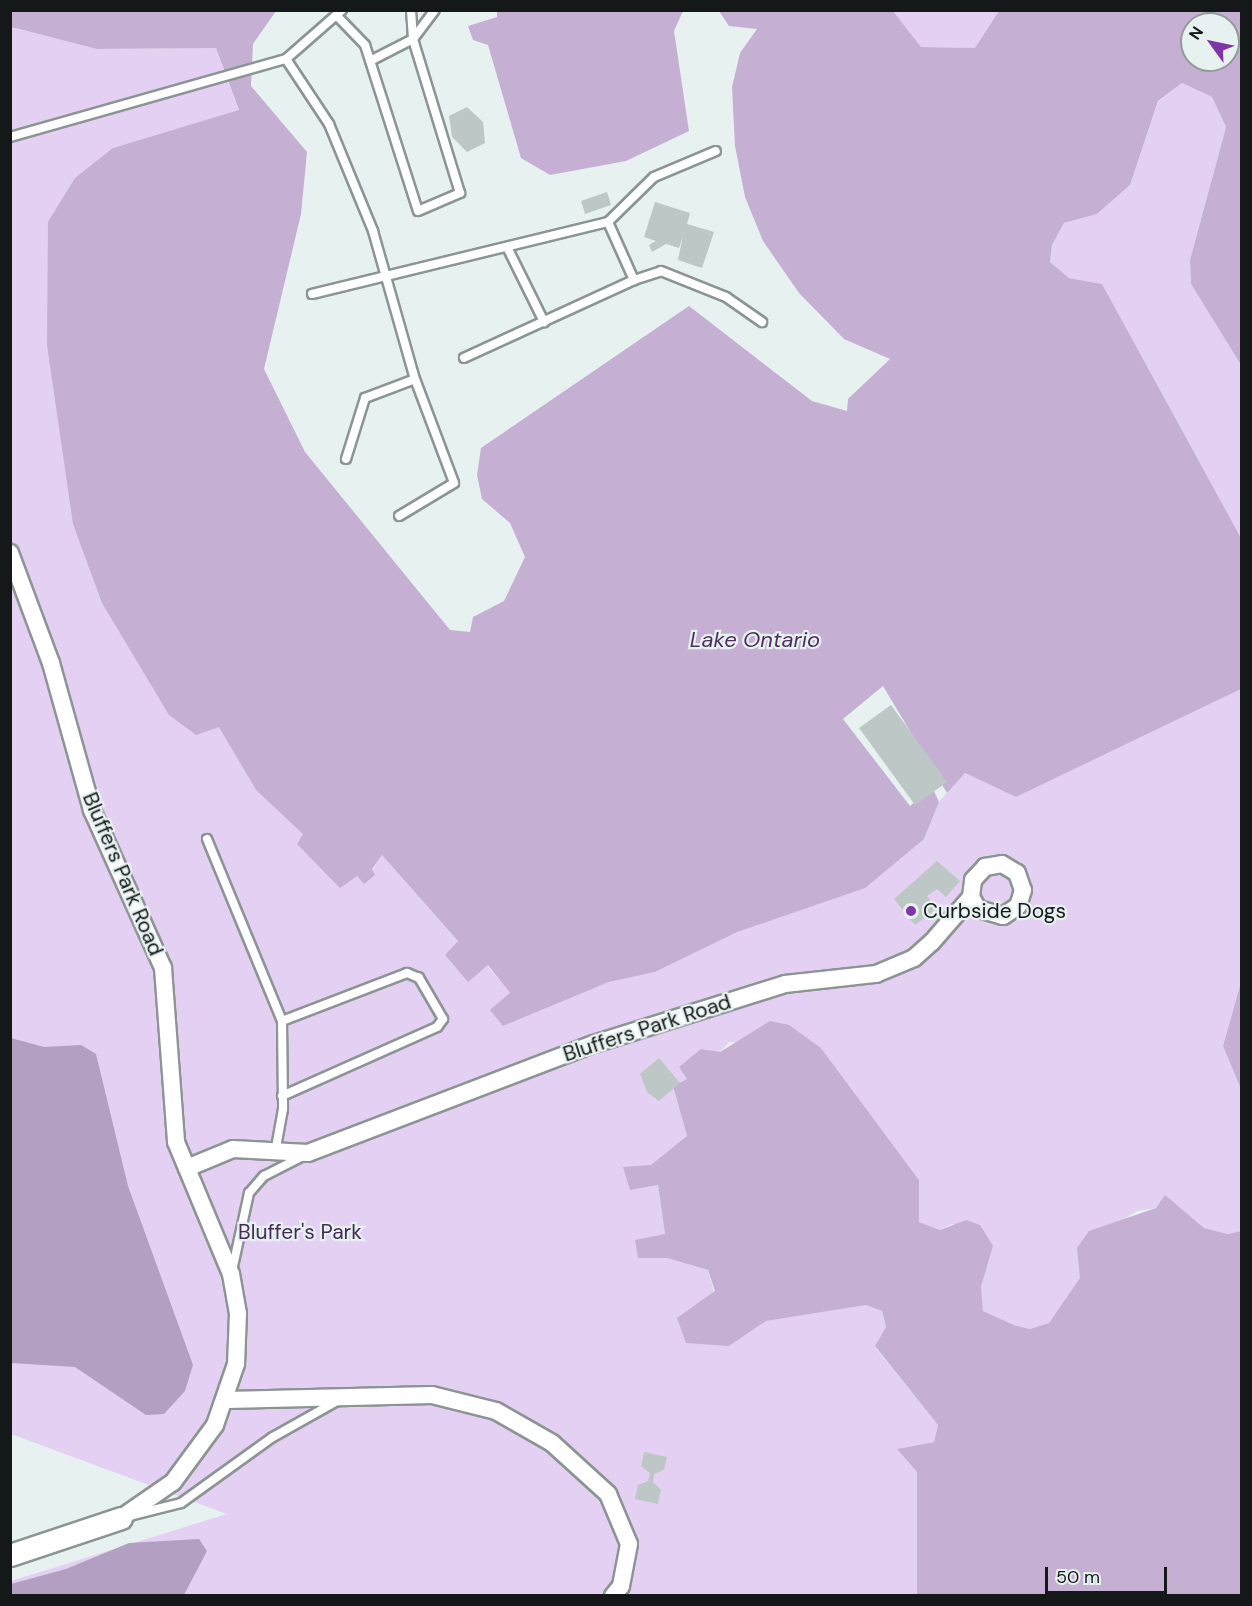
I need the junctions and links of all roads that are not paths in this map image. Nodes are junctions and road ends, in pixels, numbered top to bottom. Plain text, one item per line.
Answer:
1 (411, 10) edge
2 (435, 10) edge
3 (340, 14) edge
4 (413, 39) junction
5 (286, 59) junction
6 (370, 61) junction
7 (10, 137) edge
8 (716, 151) dead end
9 (608, 222) junction
10 (507, 247) junction
11 (386, 276) junction
12 (634, 280) junction
13 (312, 294) dead end
14 (544, 322) junction
15 (762, 322) dead end
16 (464, 358) dead end
17 (415, 379) junction
18 (346, 459) dead end
19 (399, 516) dead end
20 (10, 553) edge
21 (207, 839) dead end
22 (971, 897) dead end
23 (282, 1021) junction
24 (282, 1096) junction
25 (275, 1153) junction
26 (308, 1153) junction
27 (187, 1168) junction
28 (231, 1274) junction
29 (355, 1394) junction
30 (227, 1400) junction
31 (121, 1518) junction
32 (10, 1555) edge
33 (613, 1596) edge

1 - 4 lane
2 - 4 lane
3 - 5 lane
3 - 6 lane
4 - 6 lane
4 - 6 lane
5 - 7 lane
5 - 11 lane
8 - 9 lane
9 - 10 lane
9 - 12 lane
10 - 11 lane
10 - 14 lane
11 - 13 lane
11 - 17 lane
12 - 14 lane
12 - 15 lane
14 - 16 lane
17 - 18 lane
17 - 19 lane
20 - 27 street, Bluffers Park Road
21 - 23 lane
22 - 26 street, Bluffers Park Road
23 - 24 lane
23 - 24 lane
24 - 25 lane
25 - 26 street, Bluffers Park Road
25 - 27 street, Bluffers Park Road
26 - 28 lane, Bluffers Park Road
27 - 28 street, Bluffers Park Road
28 - 30 street, Bluffers Park Road
29 - 30 street
29 - 31 lane
29 - 33 street
30 - 31 street, Bluffers Park Road
31 - 32 street

